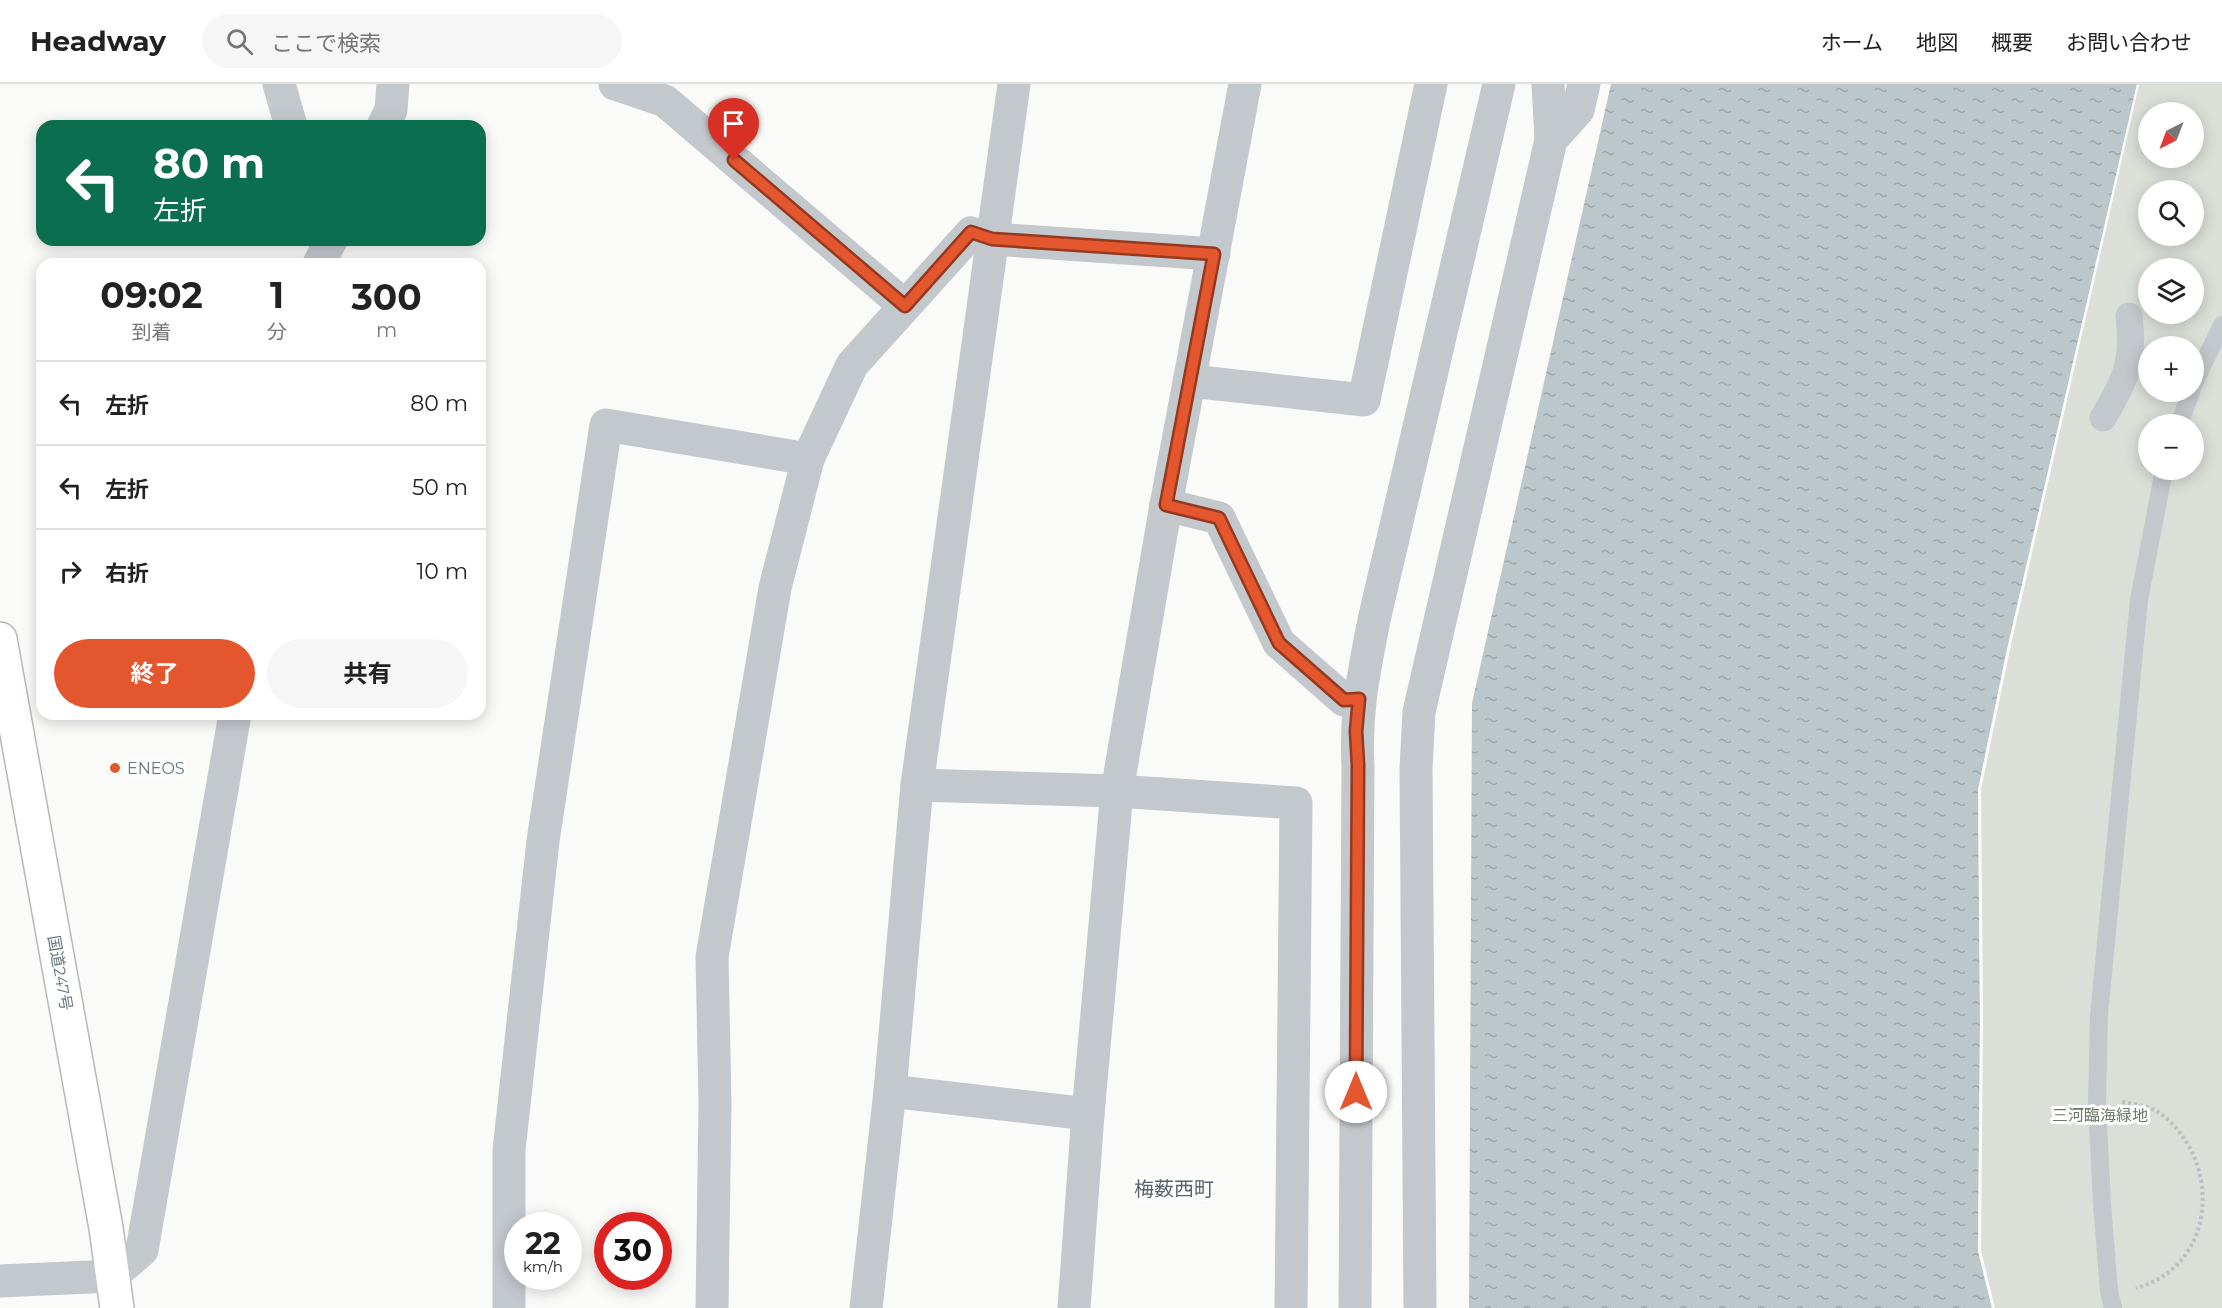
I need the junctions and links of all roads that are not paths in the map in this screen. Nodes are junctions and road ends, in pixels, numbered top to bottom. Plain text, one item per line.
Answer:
1 (279, 84) edge
2 (393, 84) edge
3 (615, 84) edge
4 (1014, 84) edge
5 (1245, 84) edge
6 (1431, 84) edge
7 (1498, 84) edge
8 (1548, 84) edge
9 (1584, 84) edge
10 (289, 120) edge
11 (386, 120) edge
12 (1551, 140) junction
13 (992, 239) junction
14 (1214, 254) junction
15 (905, 306) junction
16 (2128, 316) dead end
17 (2222, 325) edge
18 (2204, 362) edge
19 (1190, 381) junction
20 (2103, 418) dead end
21 (808, 459) junction
22 (2162, 480) edge
23 (1166, 505) junction
24 (0, 639) edge
25 (4, 681) edge
26 (1359, 699) junction
27 (234, 720) edge
28 (918, 784) junction
29 (1117, 791) junction
30 (890, 1091) junction
31 (1088, 1114) junction
32 (112, 1276) junction
33 (0, 1281) edge
34 (2111, 1299) edge
35 (117, 1308) edge
36 (508, 1308) edge
37 (712, 1308) edge
38 (866, 1308) edge
39 (1074, 1308) edge
40 (1291, 1308) edge
41 (1354, 1308) edge
42 (1420, 1308) edge

1 - 10 street
2 - 11 street
3 - 15 street
4 - 13 street
5 - 14 street
6 - 19 street
7 - 26 street
8 - 12 street
9 - 12 street
12 - 42 street
13 - 14 street
13 - 15 street
13 - 28 street
14 - 19 street
15 - 21 street
16 - 20 street
17 - 18 lane
19 - 23 street
21 - 36 street
21 - 37 street
22 - 34 lane
23 - 26 street
23 - 29 street
24 - 25 highway, 国道247号
25 - 32 highway, 国道247号
26 - 41 street
27 - 32 street
28 - 29 street
28 - 30 street
29 - 31 street
29 - 40 street
30 - 31 street
30 - 38 street
31 - 39 street
32 - 33 street
32 - 35 highway, 国道247号

